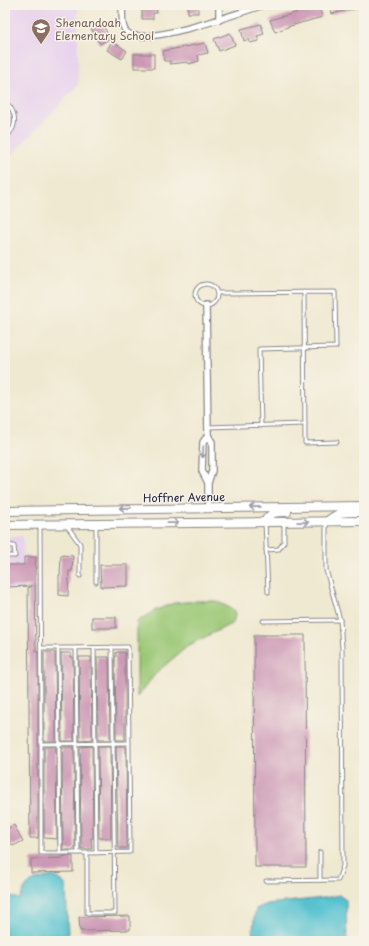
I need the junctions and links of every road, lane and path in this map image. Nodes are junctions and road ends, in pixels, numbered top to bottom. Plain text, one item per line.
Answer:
1 (122, 5) edge
2 (218, 5) edge
3 (263, 5) edge
4 (219, 20) junction
5 (5, 102) edge
6 (5, 139) edge
7 (304, 292) junction
8 (217, 293) junction
9 (206, 306) junction
10 (304, 348) junction
11 (305, 424) junction
12 (261, 426) junction
13 (208, 427) junction
14 (208, 435) junction
15 (337, 442) dead end
16 (208, 483) junction
17 (331, 506) junction
18 (364, 506) edge
19 (208, 508) junction
20 (75, 509) junction
21 (5, 511) edge
22 (364, 512) edge
23 (5, 516) edge
24 (364, 521) edge
25 (265, 522) junction
26 (284, 522) junction
27 (326, 522) junction
28 (40, 524) junction
29 (96, 524) junction
30 (5, 525) edge
31 (65, 525) junction
32 (5, 545) edge
33 (266, 550) junction
34 (5, 556) edge
35 (80, 576) dead end
36 (96, 582) dead end
37 (268, 592) dead end
38 (263, 620) dead end
39 (340, 620) junction
40 (41, 648) junction
41 (58, 648) junction
42 (76, 648) junction
43 (94, 648) junction
44 (112, 648) junction
45 (129, 743) junction
46 (41, 744) junction
47 (59, 744) junction
48 (77, 744) junction
49 (95, 744) junction
50 (113, 744) junction
51 (320, 852) dead end
52 (60, 853) junction
53 (78, 853) junction
54 (86, 853) junction
55 (96, 853) junction
56 (114, 853) junction
57 (320, 880) junction
58 (266, 881) dead end

1 - 4 street
2 - 4 street
3 - 4 street
5 - 6 lane
7 - 8 lane
7 - 10 lane
7 - 10 lane
8 - 9 lane
8 - 9 lane
9 - 13 street
10 - 11 lane
10 - 12 lane
11 - 12 lane
11 - 15 lane
12 - 13 lane
13 - 14 street
14 - 16 street
14 -> 16 street
16 - 19 street
17 - 18 main road, Hoffner Avenue
17 -> 19 main road, Hoffner Avenue
17 - 25 main road
19 -> 20 main road, Hoffner Avenue
20 - 21 main road, Hoffner Avenue
20 - 23 main road
22 - 27 main road
24 - 27 main road
25 - 26 main road
29 -> 25 main road
25 - 33 lane
26 -> 27 main road
26 - 33 lane
27 - 39 lane
28 - 30 main road
28 - 31 main road
28 - 40 lane
29 - 31 main road
29 - 36 lane
31 - 35 lane
32 - 34 lane
33 - 37 lane
38 - 39 lane
39 - 57 lane
40 - 41 lane
40 - 46 lane
41 - 42 lane
41 - 47 lane
42 - 43 lane
42 - 48 lane
43 - 44 lane
43 - 49 lane
44 - 45 lane
44 - 50 lane
45 - 50 lane
45 - 56 lane
46 - 47 lane
46 - 52 lane
47 - 48 lane
47 - 52 lane
48 - 49 lane
48 - 53 lane
49 - 50 lane
49 - 55 lane
50 - 56 lane
51 - 57 lane
52 - 53 lane
53 - 54 lane
54 - 55 lane
54 - 56 lane
55 - 56 lane
57 - 58 lane

